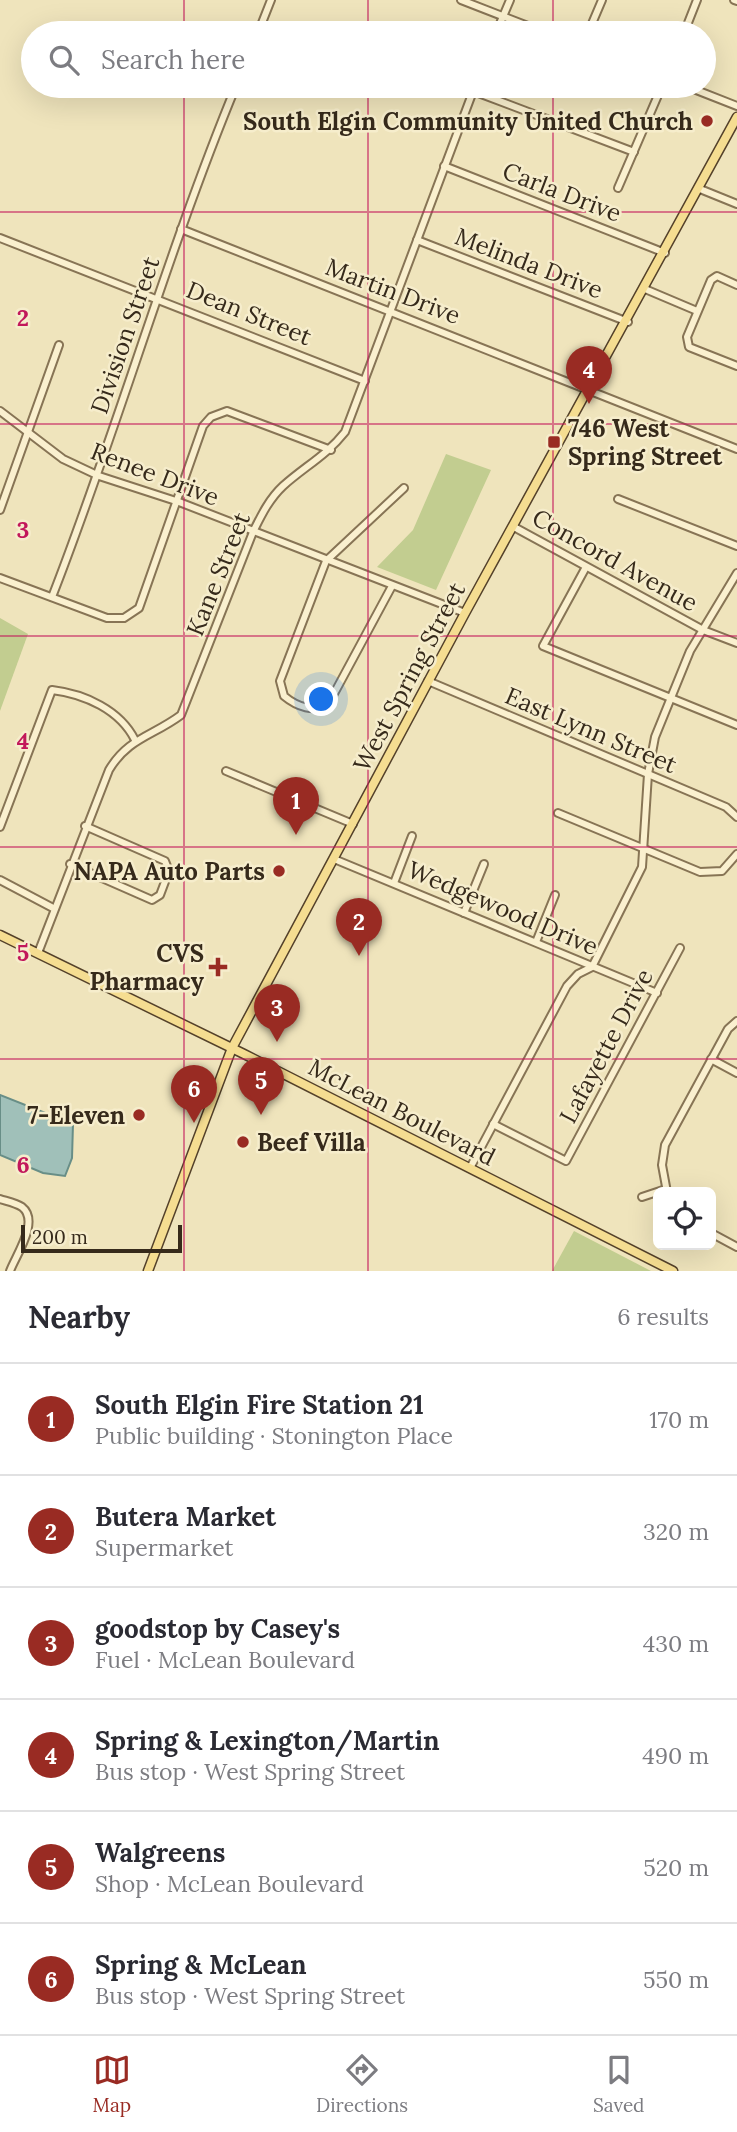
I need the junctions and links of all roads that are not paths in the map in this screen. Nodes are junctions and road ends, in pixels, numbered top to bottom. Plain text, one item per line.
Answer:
1 (271, 0) edge
2 (461, 0) edge
3 (510, 0) edge
4 (602, 0) edge
5 (697, 0) edge
6 (503, 16) junction
7 (263, 21) edge
8 (501, 21) edge
9 (516, 21) edge
10 (593, 21) edge
11 (689, 21) edge
12 (231, 98) edge
13 (470, 98) edge
14 (499, 98) edge
15 (657, 98) edge
16 (716, 98) edge
17 (737, 106) edge
18 (737, 117) edge
19 (634, 152) junction
20 (444, 166) junction
21 (618, 188) dead end
22 (700, 190) junction
23 (737, 204) edge
24 (181, 229) junction
25 (0, 237) edge
26 (417, 240) junction
27 (665, 253) junction
28 (737, 285) edge
29 (645, 289) junction
30 (159, 298) junction
31 (390, 310) junction
32 (697, 311) junction
33 (628, 322) junction
34 (59, 345) dead end
35 (737, 366) edge
36 (365, 381) junction
37 (590, 389) junction
38 (0, 411) edge
39 (28, 434) junction
40 (737, 449) edge
41 (331, 450) junction
42 (99, 476) junction
43 (404, 488) dead end
44 (618, 499) dead end
45 (179, 502) junction
46 (0, 510) edge
47 (514, 527) junction
48 (253, 532) junction
49 (737, 546) edge
50 (326, 561) junction
51 (586, 567) junction
52 (737, 573) edge
53 (0, 578) edge
54 (392, 586) junction
55 (52, 597) junction
56 (465, 613) junction
57 (703, 630) junction
58 (737, 643) edge
59 (428, 681) junction
60 (671, 698) junction
61 (737, 725) edge
62 (135, 740) junction
63 (226, 771) dead end
64 (648, 774) junction
65 (558, 813) dead end
66 (737, 817) edge
67 (353, 824) junction
68 (85, 826) junction
69 (0, 827) edge
70 (412, 836) dead end
71 (644, 849) junction
72 (737, 854) edge
73 (334, 859) junction
74 (70, 864) junction
75 (484, 864) dead end
76 (0, 880) edge
77 (394, 883) junction
78 (555, 895) dead end
79 (53, 908) junction
80 (464, 913) junction
81 (0, 935) edge
82 (536, 942) junction
83 (680, 948) dead end
84 (38, 953) junction
85 (592, 967) junction
86 (657, 993) junction
87 (737, 1021) edge
88 (232, 1048) junction
89 (711, 1059) junction
90 (737, 1073) edge
91 (493, 1124) junction
92 (470, 1168) junction
93 (665, 1187) edge
94 (653, 1194) edge
95 (642, 1197) dead end
96 (0, 1199) edge
97 (737, 1235) edge
98 (716, 1236) edge
99 (735, 1245) edge
100 (10, 1271) edge
101 (148, 1271) edge
102 (673, 1271) edge

1 - 7 street
2 - 6 street
3 - 6 street
4 - 10 street
5 - 11 street
6 - 8 street
6 - 9 street
12 - 24 street, Division Street
13 - 20 street, Kane Street
14 - 19 street
15 - 19 street
16 - 17 street
18 - 22 main road, West Spring Street
19 - 21 street
20 - 26 street, Kane Street
20 - 27 street, Carla Drive
22 - 23 street
22 - 27 main road, West Spring Street
24 - 30 street, Division Street
24 - 31 street, Martin Drive
25 - 30 street, Dean Street
26 - 31 street, Kane Street
26 - 33 street, Melinda Drive
27 - 29 main road, West Spring Street
28 - 32 street
29 - 32 street
29 - 33 main road, West Spring Street
30 - 36 street, Dean Street
30 - 42 street, Division Street
31 - 36 street, Kane Street
31 - 37 street, Martin Drive
32 - 35 street
33 - 37 main road, West Spring Street
34 - 39 street
36 - 41 street, Kane Street
37 - 40 street, Martin Drive
37 - 47 main road, West Spring Street
38 - 39 street, Renee Drive
39 - 42 street, Renee Drive
39 - 46 street
41 - 45 street
41 - 48 street, Kane Street
42 - 45 street, Renee Drive
42 - 55 street, Division Street
43 - 50 street
44 - 49 street
45 - 48 street, Renee Drive
45 - 55 street
47 - 51 street, Concord Avenue
47 - 56 main road, West Spring Street
48 - 50 street, Renee Drive
48 - 62 street, Kane Street
50 - 54 street, Renee Drive
50 - 54 street
51 - 57 street, Concord Avenue
51 - 60 street
52 - 57 street
53 - 55 street
54 - 56 street, Renee Drive
56 - 59 main road, West Spring Street
57 - 58 street, Concord Avenue
57 - 60 street
59 - 64 street, East Lynn Street
59 - 67 main road, West Spring Street
60 - 61 street
60 - 64 street
62 - 68 street, Kane Street
62 - 69 street
63 - 67 street
64 - 66 street, East Lynn Street
64 - 71 street
65 - 71 street
67 - 73 main road, West Spring Street
68 - 74 street, Kane Street
68 - 74 street
70 - 77 street
71 - 72 street
71 - 85 street
73 - 77 street, Wedgewood Drive
73 - 88 main road, West Spring Street
74 - 79 street, Kane Street
75 - 80 street
76 - 79 street
77 - 80 street, Wedgewood Drive
78 - 82 street
79 - 84 street, Kane Street
80 - 82 street, Wedgewood Drive
81 - 84 main road, McLean Boulevard
82 - 85 street, Wedgewood Drive
83 - 86 street, Lafayette Drive
84 - 88 main road, McLean Boulevard
85 - 86 street, Wedgewood Drive
85 - 91 street
86 - 91 street, Lafayette Drive
87 - 89 street
88 - 92 main road, McLean Boulevard
88 - 101 main road, West Spring Street
89 - 90 street
89 - 93 street
91 - 92 street
92 - 102 main road, McLean Boulevard
94 - 95 street
96 - 100 street
97 - 99 street
98 - 99 street

